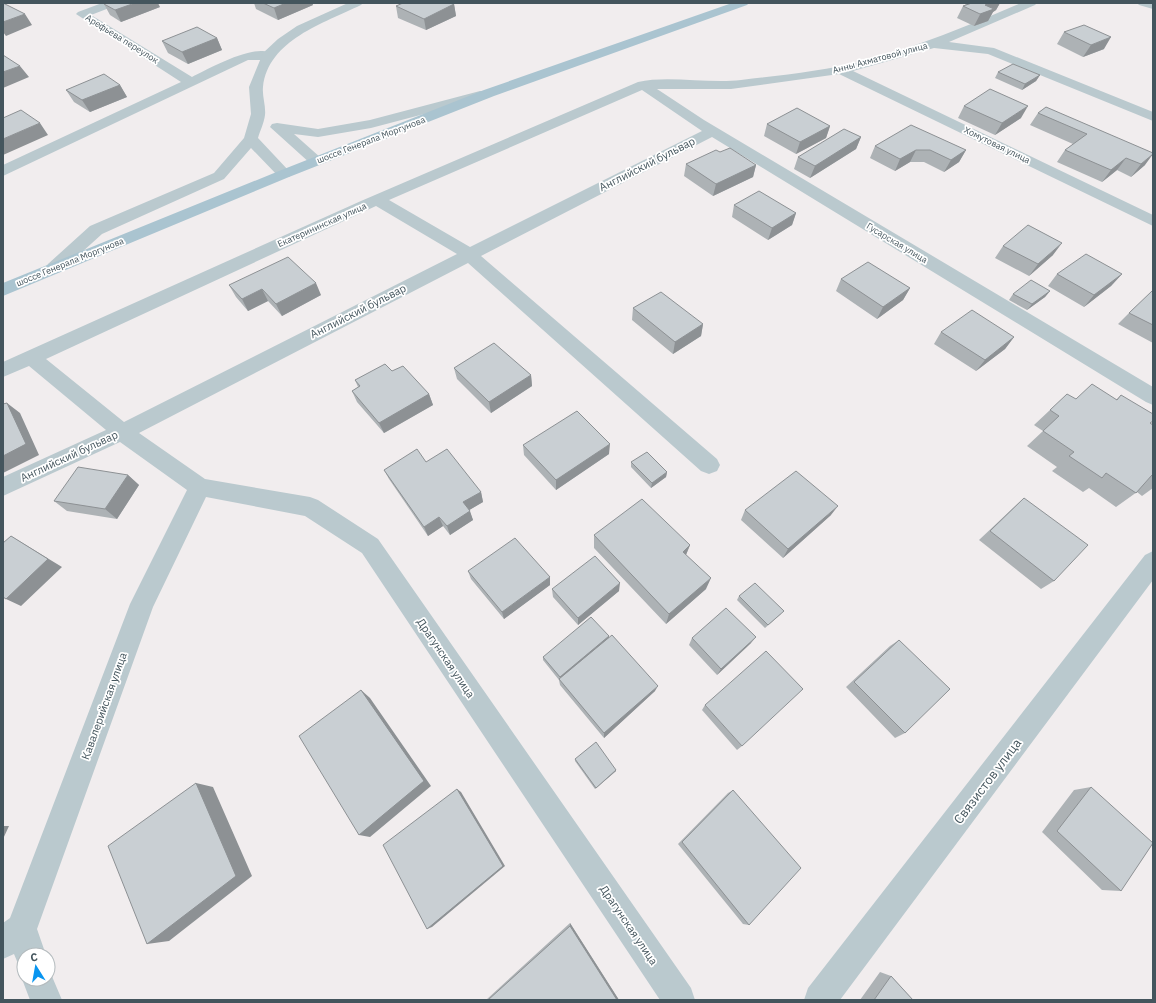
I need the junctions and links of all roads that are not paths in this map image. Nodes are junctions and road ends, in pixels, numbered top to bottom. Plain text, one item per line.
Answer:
1 (113, 3) edge
2 (357, 3) edge
3 (743, 3) edge
4 (1031, 3) edge
5 (1143, 3) edge
6 (1153, 6) edge
7 (933, 44) junction
8 (267, 56) junction
9 (841, 70) junction
10 (191, 82) junction
11 (644, 85) junction
12 (489, 93) junction
13 (258, 114) junction
14 (1153, 117) edge
15 (279, 128) junction
16 (712, 131) junction
17 (251, 139) junction
18 (316, 161) junction
19 (3, 171) edge
20 (284, 174) junction
21 (377, 200) junction
22 (1153, 220) edge
23 (469, 254) junction
24 (54, 268) junction
25 (3, 290) edge
26 (32, 357) junction
27 (3, 370) edge
28 (1153, 397) edge
29 (122, 432) junction
30 (709, 466) dead end
31 (3, 487) edge
32 (200, 487) junction
33 (1153, 562) edge
34 (18, 942) edge
35 (41, 987) edge
36 (46, 1000) edge
37 (679, 1000) edge
38 (820, 1000) edge

1 - 10 street, Арефьева переулок
2 - 8 street
3 - 12 main road, шоссе Генерала Моргунова
4 - 7 street
5 - 6 street
7 - 9 street, Анны Ахматовой улица
7 - 14 street, Анны Ахматовой улица
8 - 10 street
8 - 13 street
9 - 11 street, Анны Ахматовой улица
9 - 22 street, Хомутовая улица
10 - 19 street
11 - 16 street, Гусарская улица
11 - 21 street, Екатерининская улица
12 - 15 street
12 - 18 main road, шоссе Генерала Моргунова
13 - 15 street
13 - 17 street
15 - 18 street
16 - 23 street, Английский бульвар
16 - 28 street, Гусарская улица
17 - 20 street
17 - 24 street
18 - 20 main road, шоссе Генерала Моргунова
20 - 24 main road, шоссе Генерала Моргунова
21 - 23 street
21 - 26 street, Екатерининская улица
23 - 29 street, Английский бульвар
23 - 30 street
24 - 25 main road, шоссе Генерала Моргунова
26 - 27 street, Екатерининская улица
26 - 29 street, Драгунская улица
29 - 31 street, Английский бульвар
29 - 32 street, Драгунская улица
32 - 34 street, Кавалерийская улица
32 - 37 street, Драгунская улица
33 - 38 street, Связистов улица
35 - 36 street

